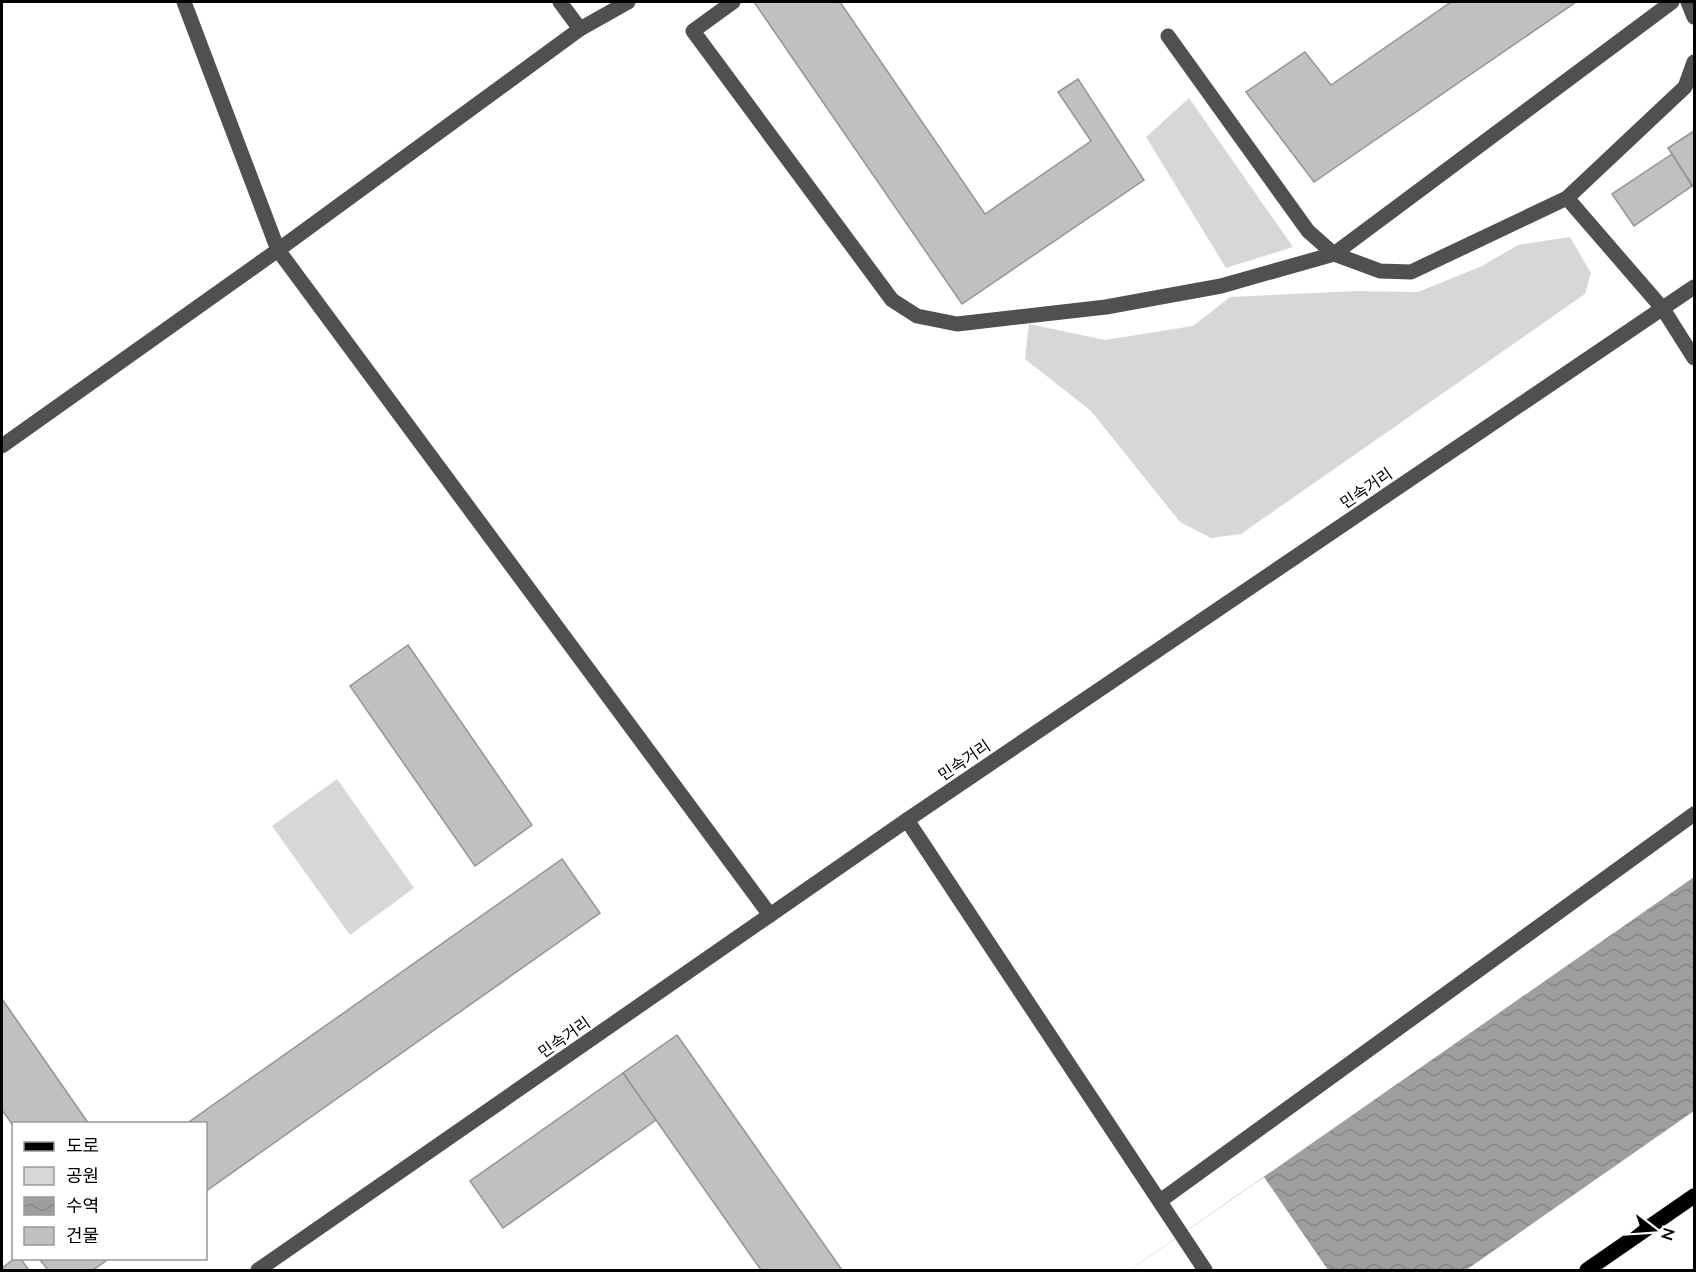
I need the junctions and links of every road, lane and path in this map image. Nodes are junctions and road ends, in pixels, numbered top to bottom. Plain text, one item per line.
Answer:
1 (184, 2) edge
2 (560, 2) edge
3 (628, 2) edge
4 (733, 2) edge
5 (1672, 2) edge
6 (1688, 2) edge
7 (1695, 17) edge
8 (580, 29) junction
9 (1168, 36) dead end
10 (1695, 62) edge
11 (1567, 198) junction
12 (279, 250) junction
13 (1334, 254) junction
14 (1695, 287) edge
15 (1663, 309) junction
16 (1695, 358) edge
17 (2, 446) edge
18 (1695, 814) edge
19 (907, 820) junction
20 (770, 915) junction
21 (1695, 1196) edge
22 (1160, 1201) junction
23 (258, 1270) edge
24 (1205, 1270) edge
25 (1587, 1270) edge

1 - 12 street
2 - 8 street
3 - 8 street
4 - 13 street
5 - 13 street
6 - 7 street
8 - 12 street
9 - 13 street
10 - 11 street
11 - 13 street
11 - 15 street
12 - 17 street
12 - 20 street
14 - 15 street, 민속거리
15 - 16 street
15 - 19 street, 민속거리
18 - 22 street
19 - 20 street, 민속거리
19 - 22 street
20 - 23 street, 민속거리
21 - 25 main road
22 - 24 street

